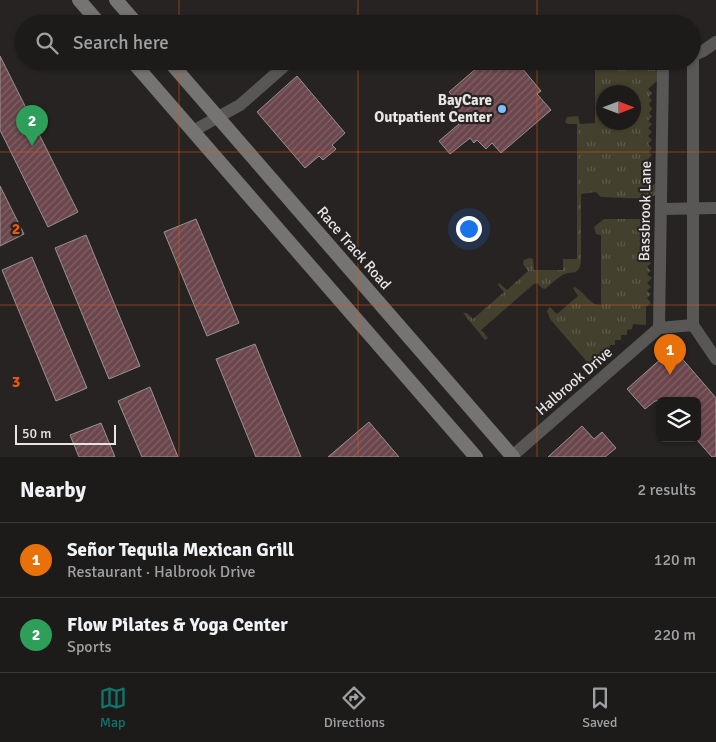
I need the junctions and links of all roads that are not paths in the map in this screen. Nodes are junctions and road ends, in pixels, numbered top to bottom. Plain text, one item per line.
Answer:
1 (79, 0) edge
2 (116, 0) edge
3 (92, 15) edge
4 (129, 15) edge
5 (716, 42) edge
6 (701, 51) edge
7 (140, 70) edge
8 (177, 70) edge
9 (280, 70) edge
10 (663, 70) edge
11 (693, 70) edge
12 (218, 117) junction
13 (193, 131) junction
14 (716, 208) edge
15 (661, 209) junction
16 (692, 210) junction
17 (693, 325) junction
18 (659, 328) junction
19 (716, 359) edge
20 (476, 457) edge
21 (512, 457) edge

1 - 3 main road
2 - 4 main road
5 - 6 street
7 - 13 main road
8 - 12 main road, Race Track Road
9 - 12 street
10 - 15 street, Bassbrook Lane
11 - 16 street
12 - 13 street
12 - 21 main road, Race Track Road
13 - 20 main road
14 - 16 street
15 - 16 street
15 - 18 street, Bassbrook Lane
16 - 17 street
17 - 18 street
17 - 19 street
18 - 21 street, Halbrook Drive

